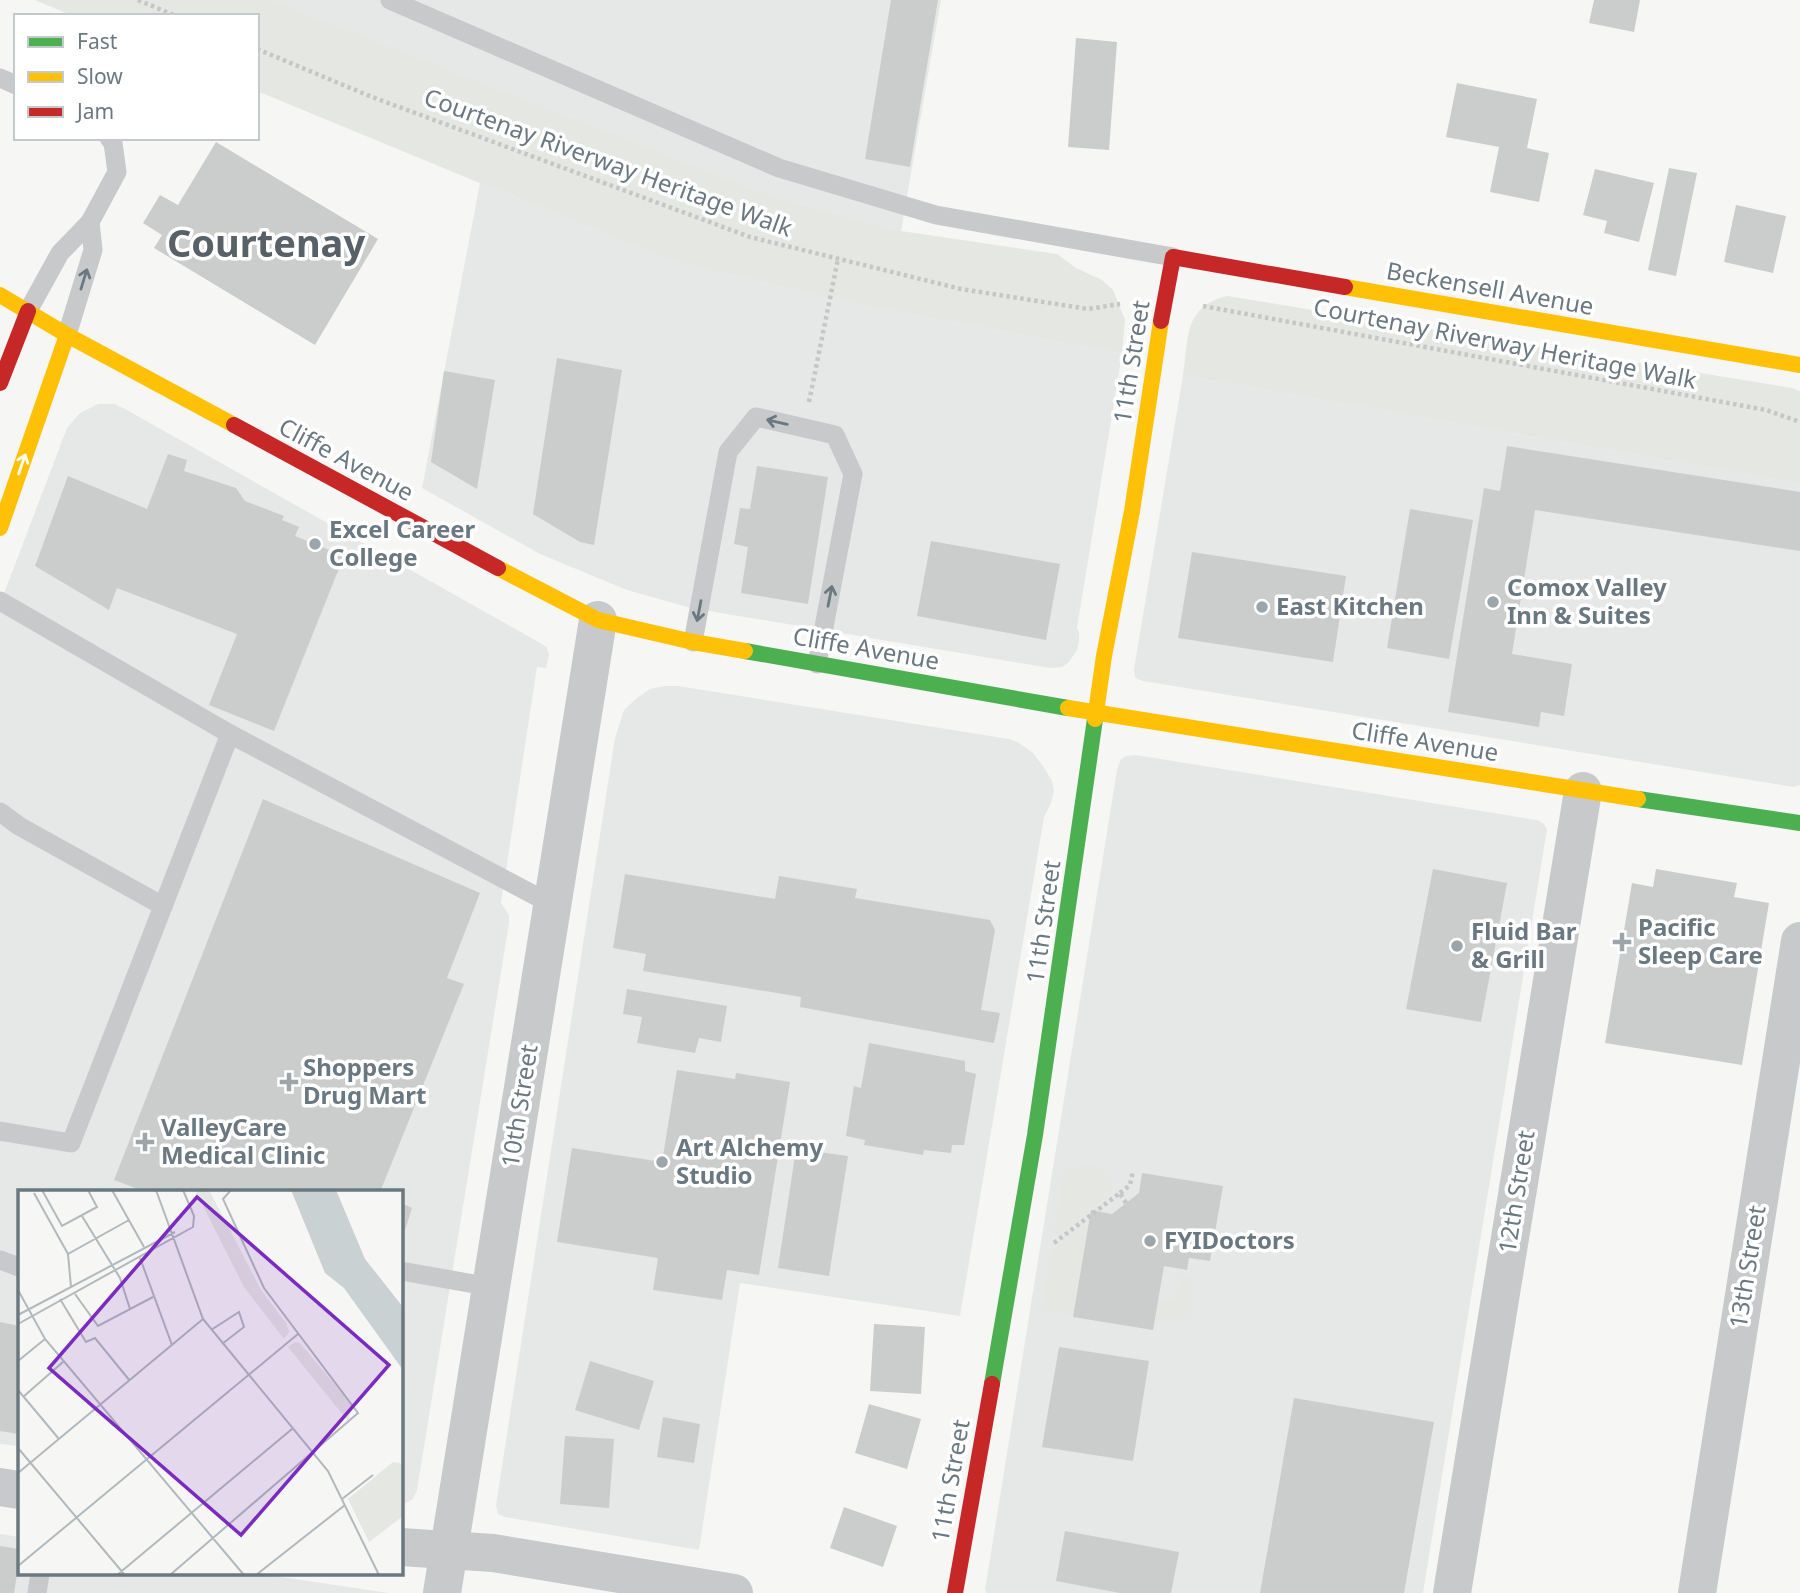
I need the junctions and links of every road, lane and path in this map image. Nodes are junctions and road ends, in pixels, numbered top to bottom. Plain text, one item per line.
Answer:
1 (138, 0) edge
2 (390, 0) edge
3 (171, 14) edge
4 (259, 50) edge
5 (111, 140) edge
6 (90, 222) junction
7 (1173, 257) junction
8 (838, 258) junction
9 (0, 295) edge
10 (1119, 304) dead end
11 (1203, 306) dead end
12 (28, 312) junction
13 (67, 335) junction
14 (1800, 365) edge
15 (0, 383) edge
16 (1800, 422) edge
17 (804, 428) junction
18 (0, 528) edge
19 (0, 601) edge
20 (598, 620) junction
21 (693, 642) junction
22 (817, 663) junction
23 (1096, 713) junction
24 (230, 734) junction
25 (1583, 791) junction
26 (0, 812) edge
27 (1800, 823) edge
28 (551, 904) junction
29 (163, 906) junction
30 (1800, 941) edge
31 (0, 1131) edge
32 (1133, 1171) dead end
33 (1120, 1193) junction
34 (1126, 1203) dead end
35 (1045, 1250) dead end
36 (0, 1260) edge
37 (18, 1267) edge
38 (402, 1271) edge
39 (491, 1287) junction
40 (0, 1487) edge
41 (18, 1490) edge
42 (402, 1547) edge
43 (449, 1550) junction
44 (442, 1593) edge
45 (734, 1593) edge
46 (955, 1593) edge
47 (1452, 1593) edge
48 (1696, 1593) edge

1 - 3 path
2 - 7 lane
4 - 8 path, Courtenay Riverway Heritage Walk
5 - 6 lane
6 - 12 lane
13 -> 6 lane
7 - 14 street, Beckensell Avenue
7 - 23 street, 11th Street
8 - 10 path, Courtenay Riverway Heritage Walk
8 - 17 path
9 - 12 street, Cliffe Avenue
11 - 16 path, Courtenay Riverway Heritage Walk
12 - 13 street, Cliffe Avenue
12 - 15 street
18 -> 13 street
13 - 20 street, Cliffe Avenue
17 -> 21 lane
22 -> 17 lane
19 - 24 lane
20 - 21 street, Cliffe Avenue
20 - 28 street, 10th Street
21 - 22 street, Cliffe Avenue
22 - 23 street, Cliffe Avenue
23 - 25 street, Cliffe Avenue
23 - 46 street, 11th Street
24 - 28 lane
24 - 29 lane
25 - 27 street, Cliffe Avenue
25 - 47 street, 12th Street
26 - 29 lane
28 - 39 street, 10th Street
29 - 31 lane
30 - 48 street, 13th Street
32 - 33 path
33 - 34 path
33 - 35 path
36 - 37 lane
38 - 39 lane
39 - 43 street, 10th Street
40 - 41 street
42 - 43 street
43 - 44 street, 10th Street
43 - 45 street

